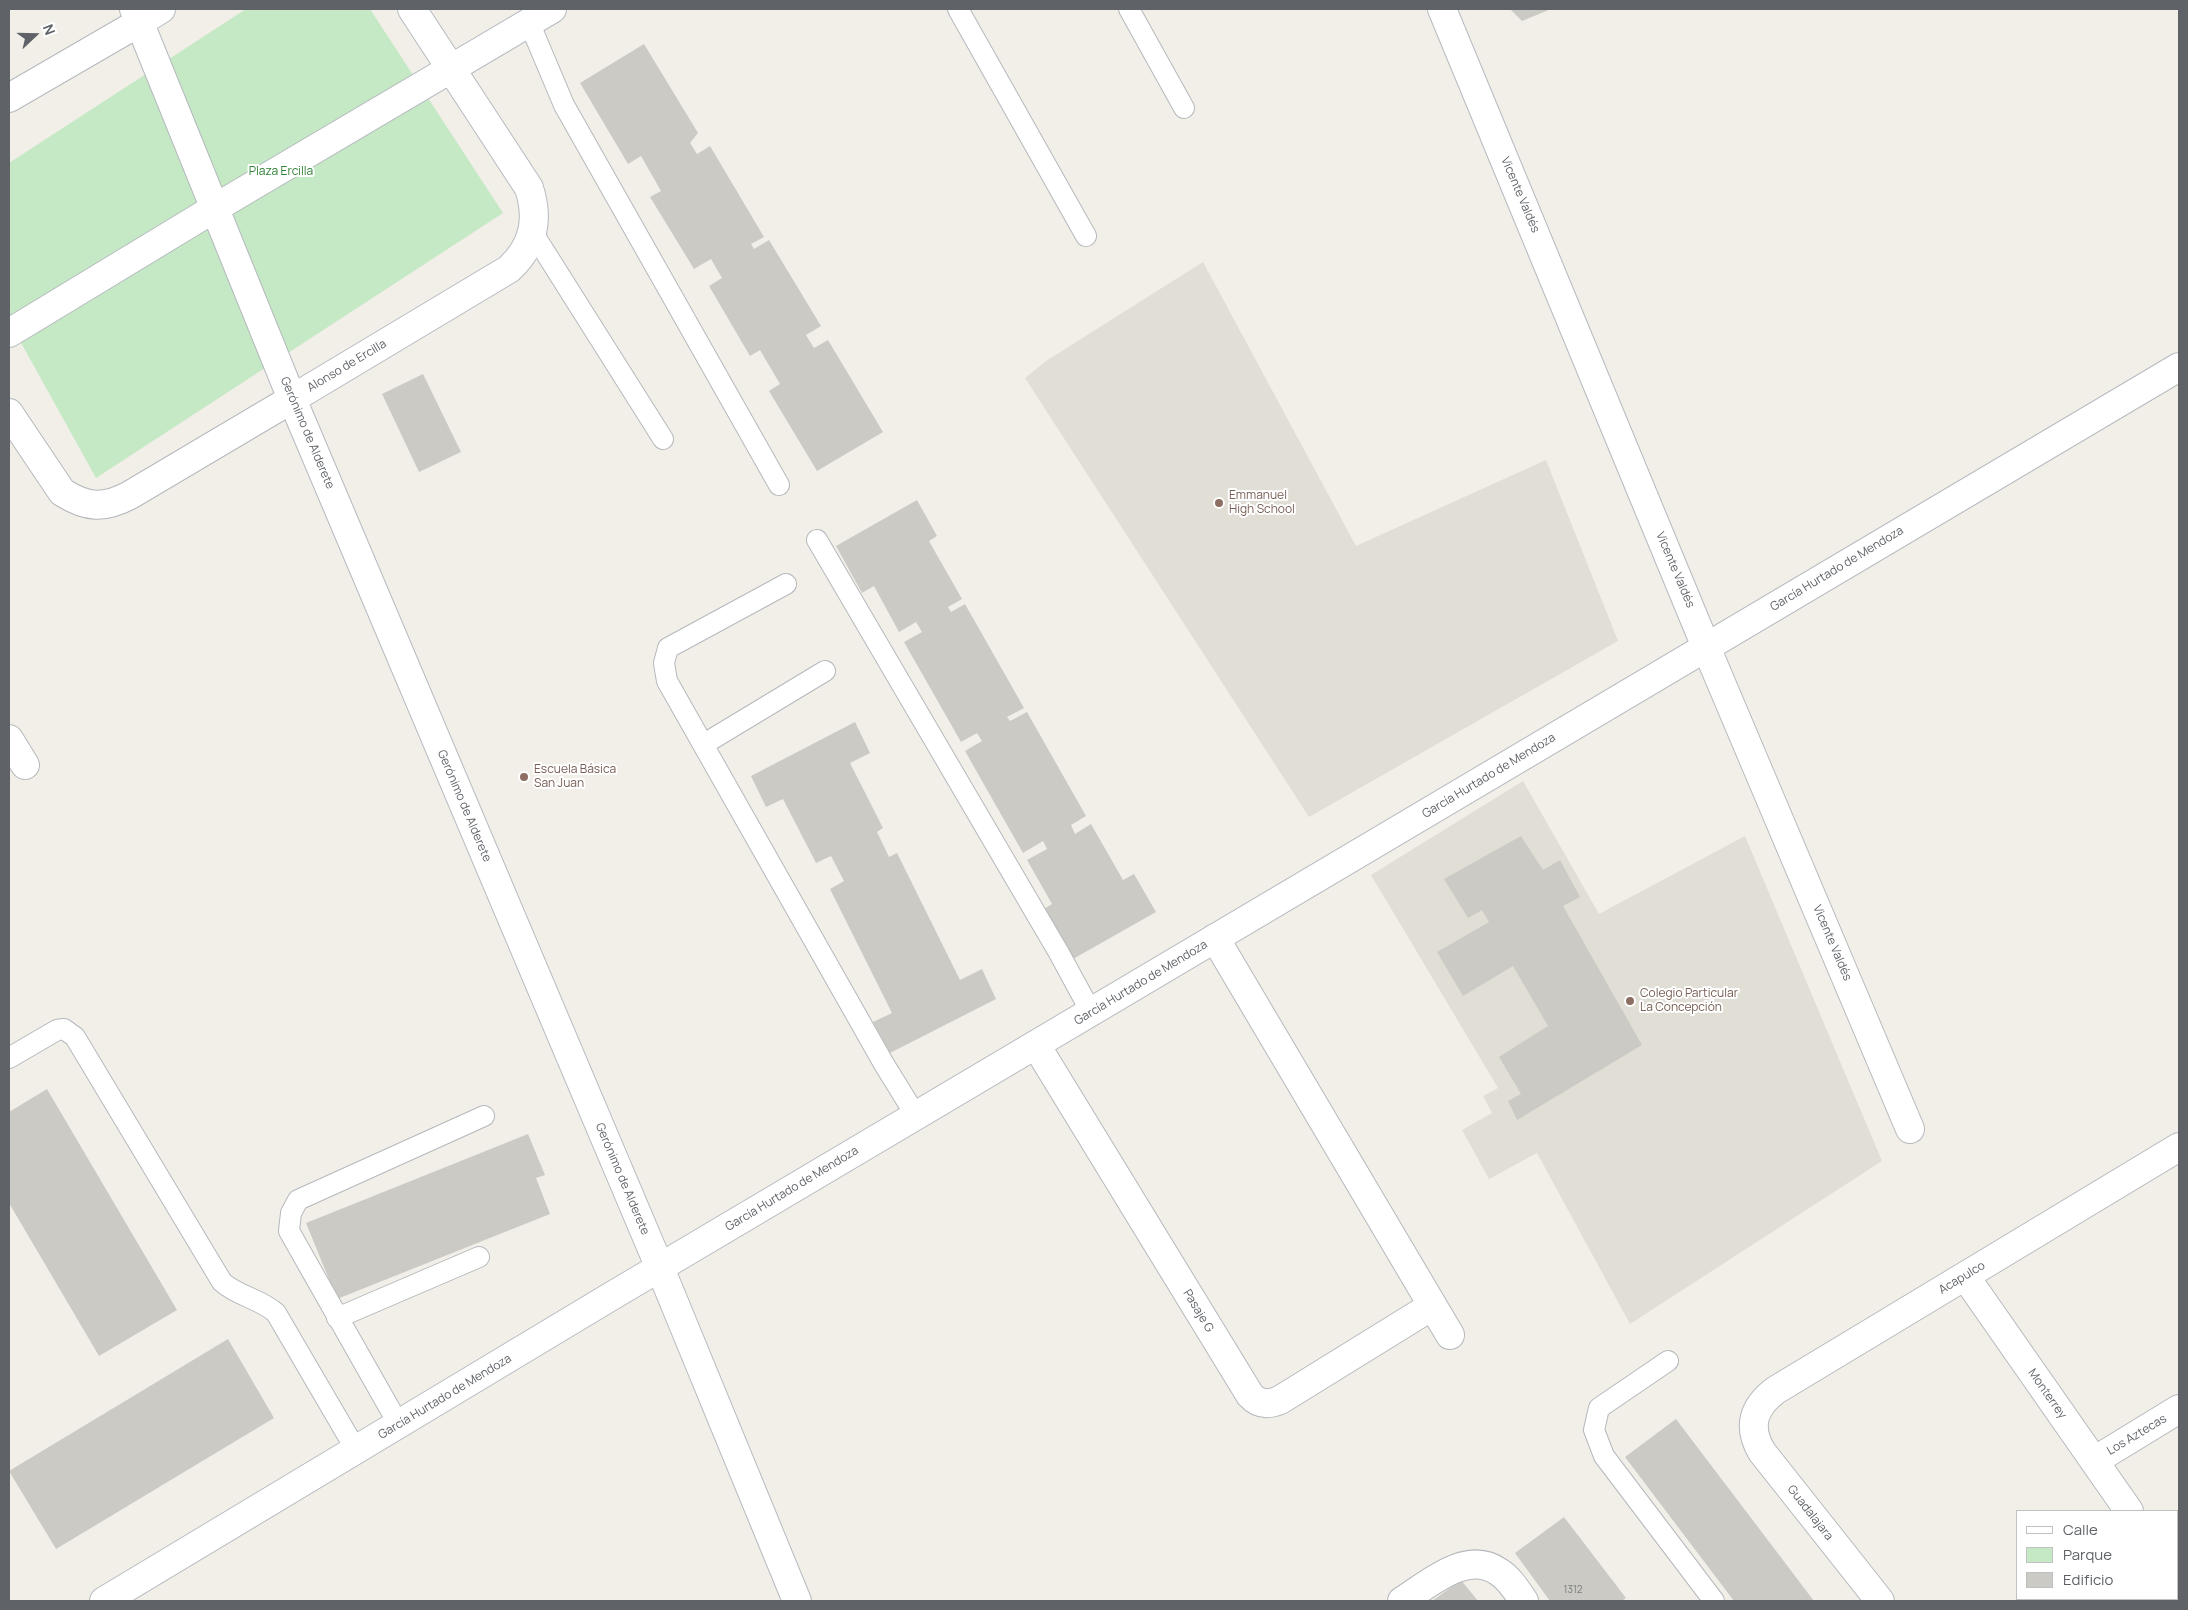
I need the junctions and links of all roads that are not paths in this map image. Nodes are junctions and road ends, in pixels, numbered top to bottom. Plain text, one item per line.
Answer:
1 (412, 9) edge
2 (958, 9) edge
3 (1129, 9) edge
4 (1442, 9) edge
5 (145, 13) edge
6 (540, 16) edge
7 (451, 69) junction
8 (9, 98) edge
9 (1184, 108) dead end
10 (215, 208) junction
11 (533, 233) junction
12 (1086, 236) dead end
13 (9, 333) edge
14 (2179, 367) edge
15 (292, 399) junction
16 (9, 413) edge
17 (663, 439) dead end
18 (779, 485) dead end
19 (817, 540) dead end
20 (786, 584) dead end
21 (1706, 647) junction
22 (825, 671) dead end
23 (9, 739) edge
24 (704, 744) junction
25 (25, 765) dead end
26 (1215, 938) junction
27 (1091, 1012) junction
28 (1036, 1045) junction
29 (9, 1058) edge
30 (484, 1116) dead end
31 (916, 1116) junction
32 (1910, 1129) dead end
33 (2179, 1147) edge
34 (478, 1257) dead end
35 (660, 1268) junction
36 (1965, 1276) junction
37 (1432, 1306) junction
38 (337, 1318) junction
39 (1450, 1335) dead end
40 (1668, 1361) dead end
41 (2179, 1409) edge
42 (1754, 1419) joint
43 (399, 1424) junction
44 (356, 1450) junction
45 (2094, 1461) junction
46 (2128, 1510) edge
47 (104, 1601) edge
48 (797, 1601) edge
49 (1402, 1601) edge
50 (1524, 1601) edge
51 (1714, 1601) edge
52 (1880, 1601) edge

1 - 7 street, Alonso de Ercilla
2 - 12 lane
3 - 9 lane
4 - 21 street, Vicente Valdés
5 - 8 street
5 - 10 street, Gerónimo de Alderete
6 - 7 street
6 - 18 lane
7 - 10 street
7 - 11 street, Alonso de Ercilla
10 - 13 street
10 - 15 street, Gerónimo de Alderete
11 - 15 street, Alonso de Ercilla
11 - 17 lane
14 - 21 street, García Hurtado de Mendoza
15 - 16 street, Alonso de Ercilla
15 - 35 street, Gerónimo de Alderete
19 - 27 lane
20 - 24 lane
21 - 26 street, García Hurtado de Mendoza
21 - 32 street, Vicente Valdés
22 - 24 lane
23 - 25 street
24 - 31 lane
26 - 27 street, García Hurtado de Mendoza
26 - 37 street
27 - 28 street, García Hurtado de Mendoza
28 - 31 street, García Hurtado de Mendoza
28 - 37 street, Pasaje G
29 - 44 lane
30 - 38 lane
31 - 35 street, García Hurtado de Mendoza
33 - 36 street, Acapulco
34 - 38 lane
35 - 43 street, García Hurtado de Mendoza
35 - 48 street, Gerónimo de Alderete
36 - 42 street, Acapulco
36 - 45 street, Monterrey
37 - 39 street
38 - 43 lane
40 - 51 lane
41 - 45 street, Los Aztecas
42 - 52 street, Guadalajara
43 - 44 street, García Hurtado de Mendoza
44 - 47 street, García Hurtado de Mendoza
45 - 46 street, Monterrey
49 - 50 street

